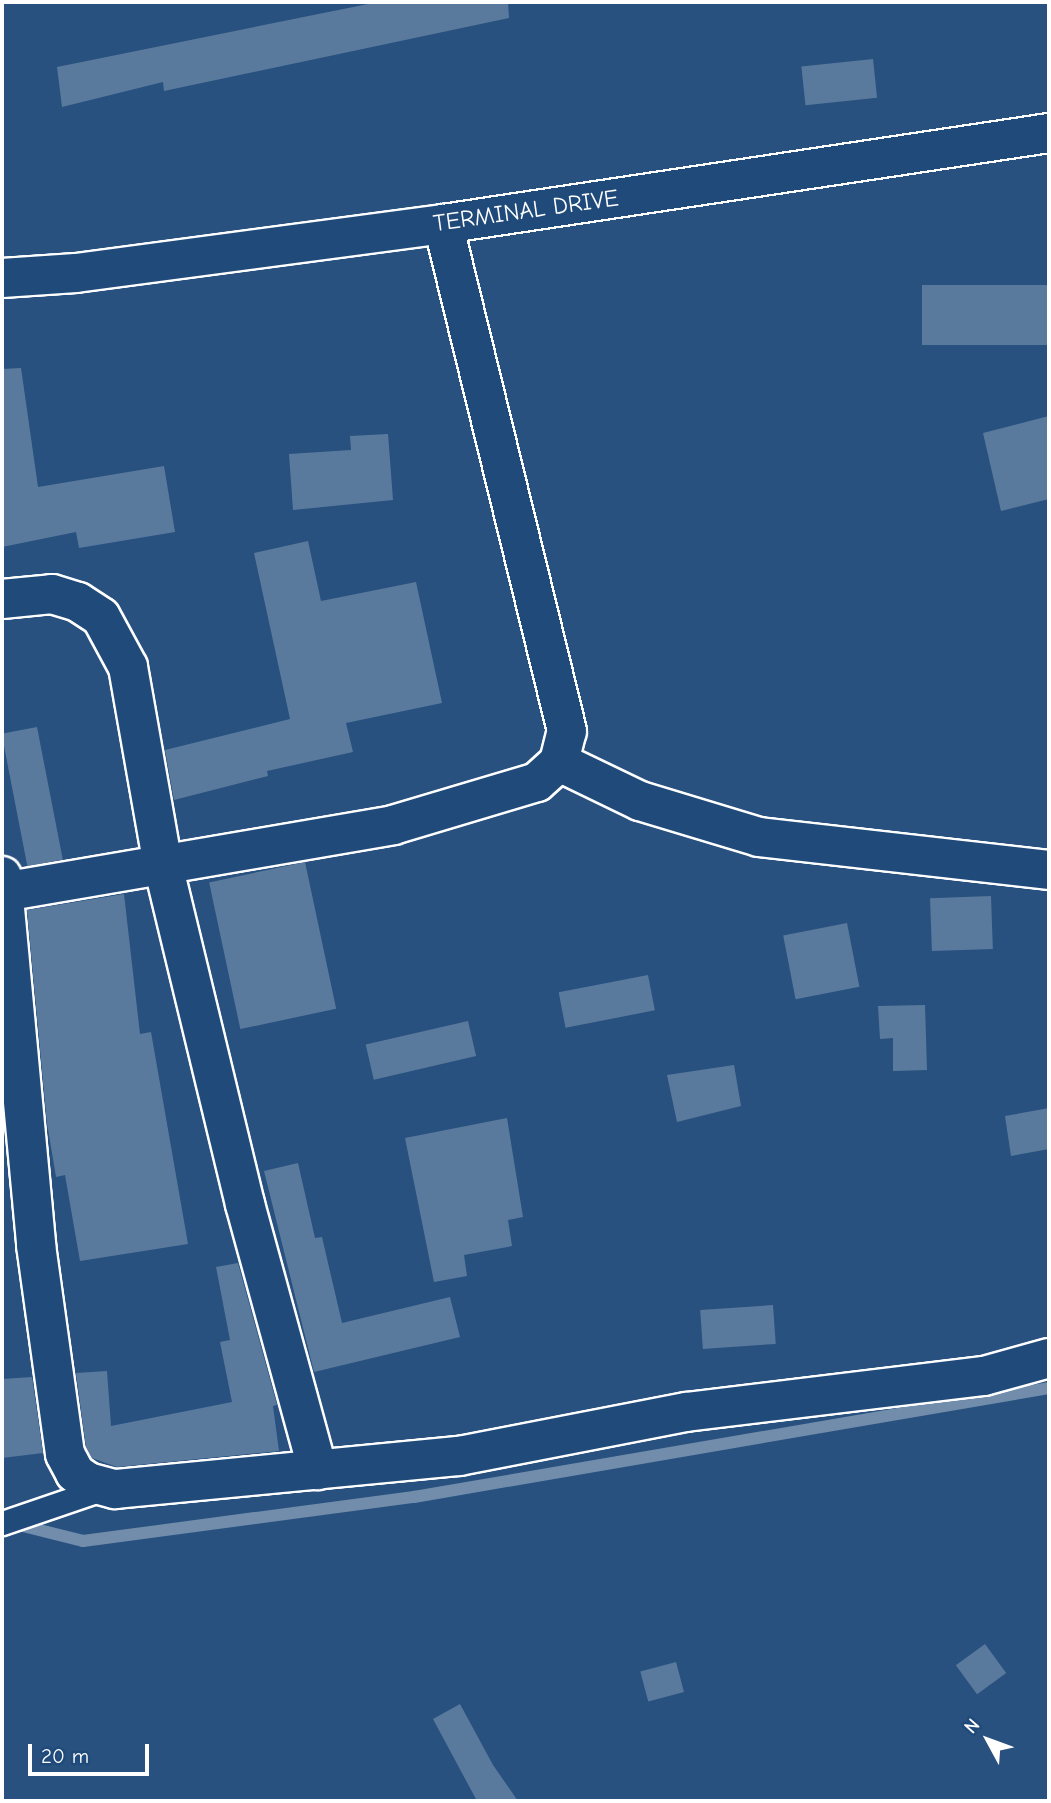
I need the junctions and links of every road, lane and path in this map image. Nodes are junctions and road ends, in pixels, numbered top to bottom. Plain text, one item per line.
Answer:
1 (1049, 133) edge
2 (443, 224) junction
3 (2, 278) edge
4 (2, 599) edge
5 (559, 762) junction
6 (163, 865) junction
7 (1049, 870) edge
8 (3, 884) edge
9 (1049, 1358) edge
10 (318, 1470) junction
11 (108, 1487) junction
12 (2, 1523) edge

1 - 2 street, TERMINAL DRIVE
2 - 3 street, TERMINAL DRIVE
2 - 5 street
4 - 6 street
5 - 6 street
5 - 7 street
6 - 8 street
6 - 10 street
8 - 11 street
9 - 10 street
10 - 11 street
11 - 12 lane

